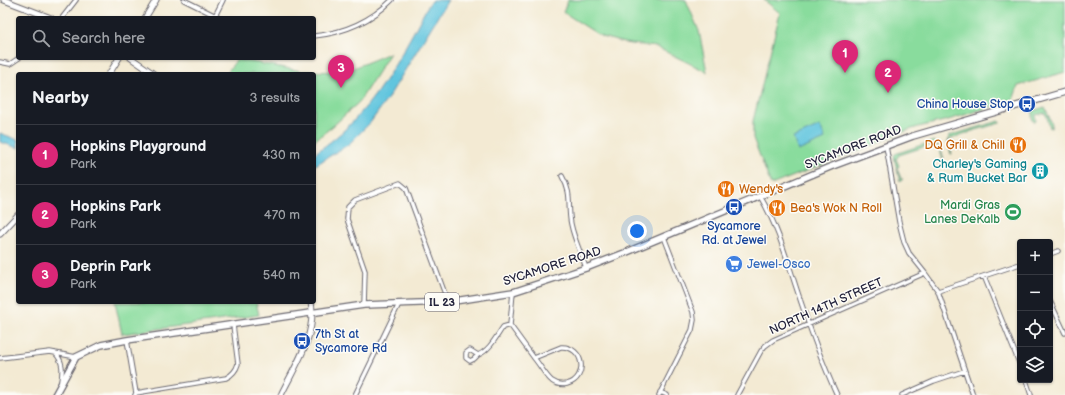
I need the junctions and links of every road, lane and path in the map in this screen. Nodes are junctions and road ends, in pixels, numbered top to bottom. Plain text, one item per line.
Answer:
1 (4, 0) edge
2 (76, 0) edge
3 (156, 0) edge
4 (184, 0) edge
5 (223, 0) edge
6 (392, 0) edge
7 (46, 16) edge
8 (64, 16) edge
9 (146, 16) edge
10 (215, 16) joint
11 (316, 36) edge
12 (16, 60) edge
13 (118, 60) edge
14 (134, 60) edge
15 (0, 62) edge
16 (110, 72) edge
17 (151, 72) edge
18 (1065, 92) edge
19 (886, 146) junction
20 (562, 176) dead end
21 (760, 196) junction
22 (16, 217) edge
23 (0, 234) edge
24 (664, 237) junction
25 (1058, 251) dead end
26 (1053, 253) edge
27 (1017, 265) edge
28 (586, 268) junction
29 (925, 273) junction
30 (984, 276) junction
31 (938, 291) junction
32 (513, 292) junction
33 (448, 302) junction
34 (311, 304) edge
35 (399, 304) junction
36 (364, 305) junction
37 (1053, 307) edge
38 (313, 312) junction
39 (234, 325) junction
40 (510, 325) junction
41 (809, 325) junction
42 (1065, 332) edge
43 (128, 340) junction
44 (54, 352) junction
45 (478, 355) dead end
46 (76, 357) junction
47 (0, 358) edge
48 (534, 358) junction
49 (1017, 358) edge
50 (964, 371) junction
51 (1027, 383) edge
52 (60, 385) junction
53 (660, 393) edge
54 (56, 394) edge
55 (136, 394) edge
56 (62, 395) edge
57 (281, 395) edge
58 (355, 395) edge
59 (667, 395) edge
60 (738, 395) edge
61 (837, 395) edge
62 (902, 395) edge
63 (973, 395) edge
64 (1031, 395) edge

1 - 7 street
2 - 8 street
3 - 9 street
4 - 10 street
5 - 10 street
6 - 11 street
12 - 15 street
13 - 16 street
14 - 17 street
18 - 19 main road, SYCAMORE ROAD / IL 23
19 - 21 main road, SYCAMORE ROAD / IL 23
19 - 29 street
20 - 28 street
21 - 24 main road, SYCAMORE ROAD / IL 23
21 - 41 street
22 - 23 street
24 - 28 main road, SYCAMORE ROAD / IL 23
24 - 53 street
25 - 26 street
27 - 30 street
28 - 32 main road, SYCAMORE ROAD / IL 23
29 - 31 street
29 - 41 street, NORTH 14TH STREET
30 - 31 street
30 - 49 street
31 - 50 street
32 - 33 main road, SYCAMORE ROAD / IL 23
32 - 40 street
33 - 35 main road, SYCAMORE ROAD / IL 23
33 - 36 street
34 - 38 street
35 - 36 main road, SYCAMORE ROAD / IL 23
35 - 58 street
36 - 38 main road, SYCAMORE ROAD / IL 23
37 - 42 street
38 - 39 main road, SYCAMORE ROAD / IL 23
38 - 57 street
39 - 43 main road, SYCAMORE ROAD / IL 23
39 - 55 street
40 - 45 street
40 - 48 street
41 - 60 street, NORTH 14TH STREET
41 - 61 street
43 - 46 main road, SYCAMORE ROAD / IL 23
43 - 55 street
44 - 46 street
44 - 47 street
44 - 52 street
46 - 52 main road
48 - 48 street
50 - 62 street
50 - 63 street
51 - 64 street
52 - 54 main road
53 - 59 street
54 - 56 street

